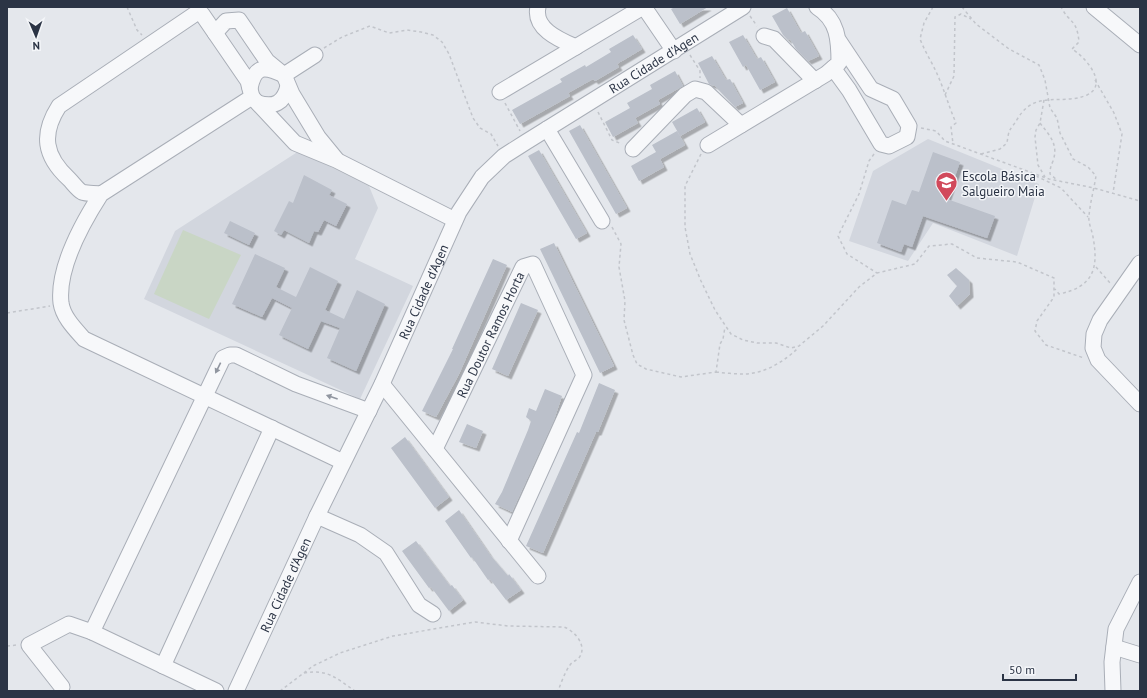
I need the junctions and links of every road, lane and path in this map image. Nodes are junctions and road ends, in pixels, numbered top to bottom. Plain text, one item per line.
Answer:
1 (127, 7) edge
2 (538, 7) edge
3 (644, 7) edge
4 (933, 7) edge
5 (962, 7) edge
6 (1061, 7) edge
7 (1094, 7) edge
8 (824, 9) edge
9 (202, 10) edge
10 (745, 10) edge
11 (973, 20) junction
12 (215, 33) junction
13 (764, 36) joint
14 (839, 41) junction
15 (151, 45) junction
16 (1140, 45) edge
17 (576, 47) junction
18 (679, 48) junction
19 (315, 55) joint
20 (833, 68) junction
21 (1095, 80) junction
22 (286, 81) junction
23 (815, 81) junction
24 (698, 90) junction
25 (500, 92) joint
26 (879, 92) junction
27 (946, 95) junction
28 (253, 96) junction
29 (1044, 100) junction
30 (1049, 100) junction
31 (592, 101) junction
32 (860, 108) junction
33 (1040, 123) junction
34 (741, 125) junction
35 (909, 126) junction
36 (547, 129) junction
37 (526, 142) junction
38 (881, 144) junction
39 (953, 144) junction
40 (708, 145) joint
41 (633, 149) joint
42 (981, 154) junction
43 (504, 156) junction
44 (336, 160) junction
45 (1028, 172) junction
46 (1046, 178) junction
47 (1058, 181) junction
48 (1094, 188) junction
49 (1113, 193) junction
50 (101, 194) junction
51 (1140, 201) edge
52 (1088, 217) junction
53 (455, 220) junction
54 (602, 221) joint
55 (1140, 263) edge
56 (1096, 267) junction
57 (877, 273) junction
58 (1054, 289) junction
59 (1114, 301) junction
60 (62, 304) junction
61 (7, 313) edge
62 (726, 325) junction
63 (799, 346) junction
64 (1098, 360) junction
65 (716, 372) junction
66 (382, 384) junction
67 (204, 396) junction
68 (1140, 404) edge
69 (369, 411) junction
70 (272, 428) junction
71 (435, 449) junction
72 (344, 462) junction
73 (317, 516) junction
74 (510, 541) junction
75 (538, 576) dead end
76 (1140, 582) edge
77 (433, 614) dead end
78 (92, 632) junction
79 (1114, 647) junction
80 (1140, 655) edge
81 (163, 666) junction
82 (302, 674) junction
83 (62, 687) dead end
84 (216, 691) edge
85 (236, 691) edge
86 (280, 691) edge
87 (355, 691) edge
88 (558, 691) edge
89 (1113, 691) edge

1 - 15 path
2 - 17 street
3 - 17 street
3 - 18 street
4 - 27 path
5 - 11 path
6 - 21 path
7 - 16 street
8 - 14 street
9 - 12 street
9 - 15 street
10 - 13 path
10 - 18 street, Rua Cidade d'Agen
11 - 27 path
11 - 30 path
12 - 22 street
12 - 28 street
13 - 23 street
14 - 20 street
14 - 26 street
15 - 50 street
17 - 25 street
18 - 24 path
18 - 31 street, Rua Cidade d'Agen
19 - 22 street
19 - 43 path
20 - 23 street
20 - 32 street
21 - 30 path
21 - 49 path
22 - 28 street
22 - 28 street
22 - 44 street
23 - 34 street
24 - 34 street
24 - 41 street
25 - 37 path
26 - 32 street
26 - 35 street
27 - 39 path
28 - 44 street
28 - 50 street
29 - 30 path
29 - 33 path
29 - 42 path
30 - 48 path
31 - 36 street, Rua Cidade d'Agen
31 - 41 path
32 - 38 street
33 - 46 path
33 - 47 path
34 - 40 street
35 - 38 street
35 - 39 path
36 - 37 street, Rua Cidade d'Agen
36 - 54 street
37 - 43 street, Rua Cidade d'Agen
38 - 57 path
39 - 42 path
40 - 62 path
42 - 45 path
43 - 53 street, Rua Cidade d'Agen
44 - 53 street
45 - 46 path
45 - 52 path
46 - 47 path
47 - 48 path
48 - 49 path
48 - 52 path
49 - 51 path
50 - 60 street
52 - 56 path
53 - 66 street, Rua Cidade d'Agen
54 - 65 path
55 - 59 street
56 - 58 path
56 - 59 path
57 - 58 path
57 - 63 path
58 - 64 path
59 - 64 street
60 - 61 path
60 - 67 street
62 - 63 path
62 - 65 path
63 - 65 path
64 - 68 street
66 - 69 street, Rua Cidade d'Agen
66 - 71 street
69 -> 67 street
67 - 70 street
67 - 78 street
69 - 72 street, Rua Cidade d'Agen
70 - 72 street
70 - 81 street
71 - 74 street
71 - 74 street, Rua Doutor Ramos Horta
72 - 73 street, Rua Cidade d'Agen
73 - 77 street
73 - 85 street, Rua Cidade d'Agen
74 - 75 street
76 - 79 street
78 - 81 street
78 - 83 street
79 - 80 street
79 - 89 street
81 - 84 street
82 - 86 path
82 - 87 path
82 - 88 path

